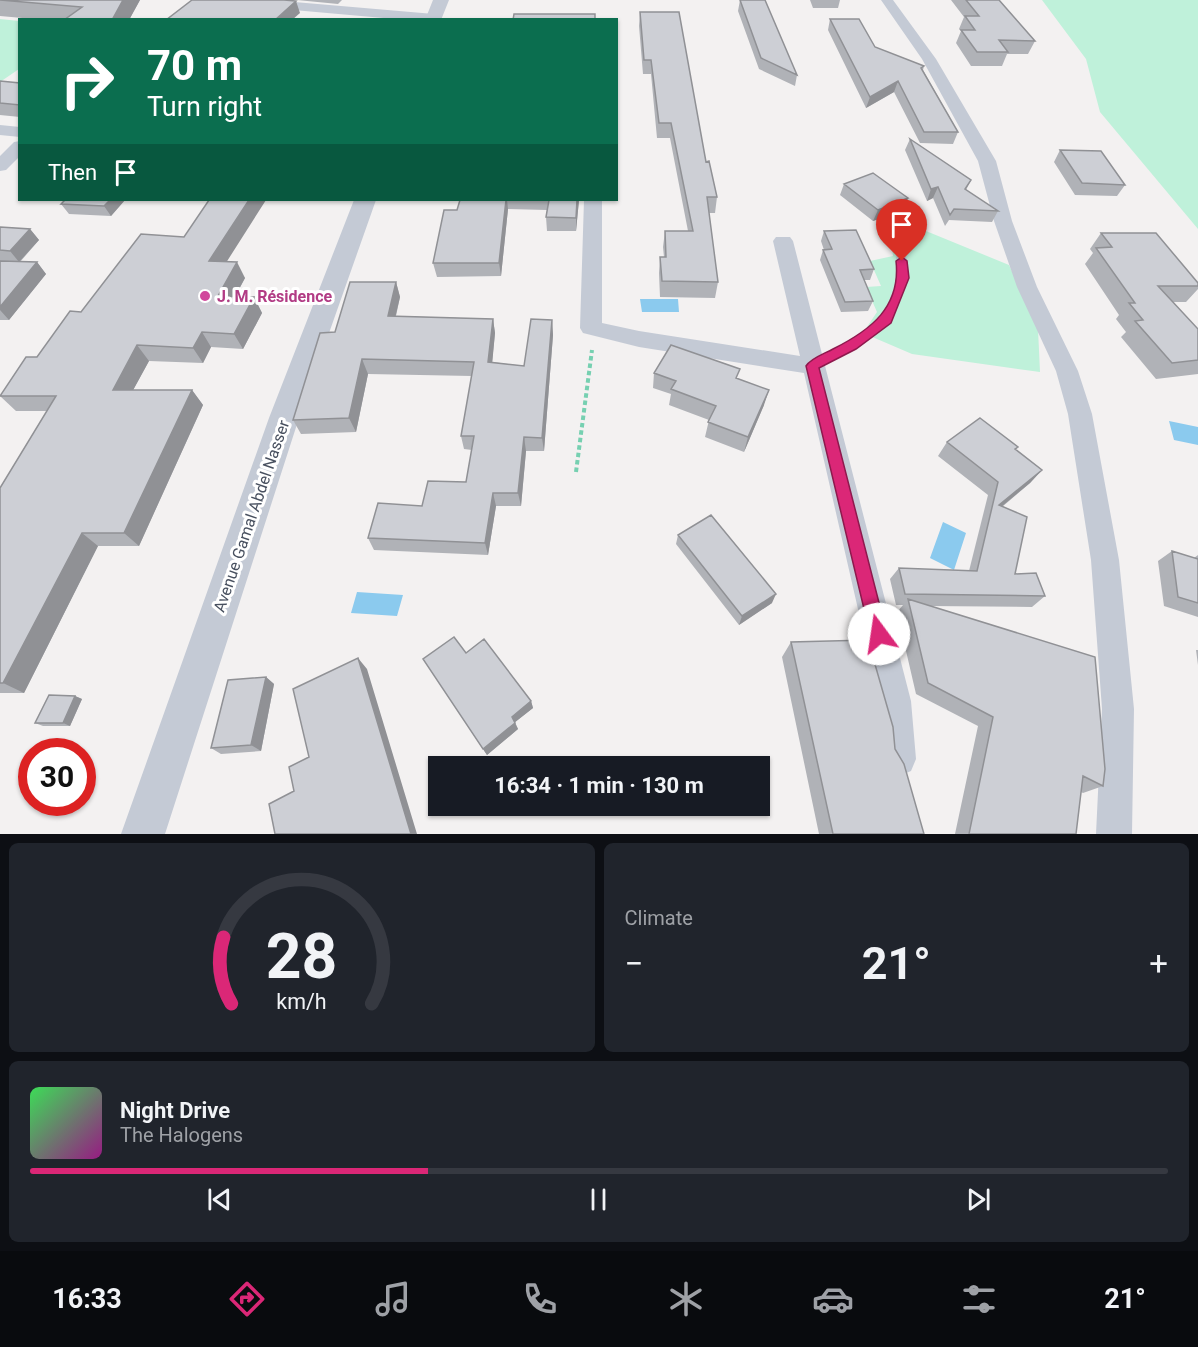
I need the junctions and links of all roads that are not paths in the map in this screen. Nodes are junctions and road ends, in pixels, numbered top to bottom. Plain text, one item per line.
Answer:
1 (227, 0) edge
2 (441, 0) edge
3 (887, 0) edge
4 (423, 18) edge
5 (434, 18) edge
6 (0, 130) edge
7 (18, 132) edge
8 (18, 148) edge
9 (0, 166) edge
10 (365, 201) edge
11 (593, 201) edge
12 (783, 241) dead end
13 (900, 243) dead end
14 (812, 366) junction
15 (899, 759) edge
16 (143, 834) edge
17 (1114, 834) edge

1 - 4 street
2 - 5 street
3 - 17 street
6 - 7 street
8 - 9 street
10 - 16 street, Avenue Gamal Abdel Nasser
11 - 14 street
12 - 14 street
13 - 14 lane
14 - 15 street

